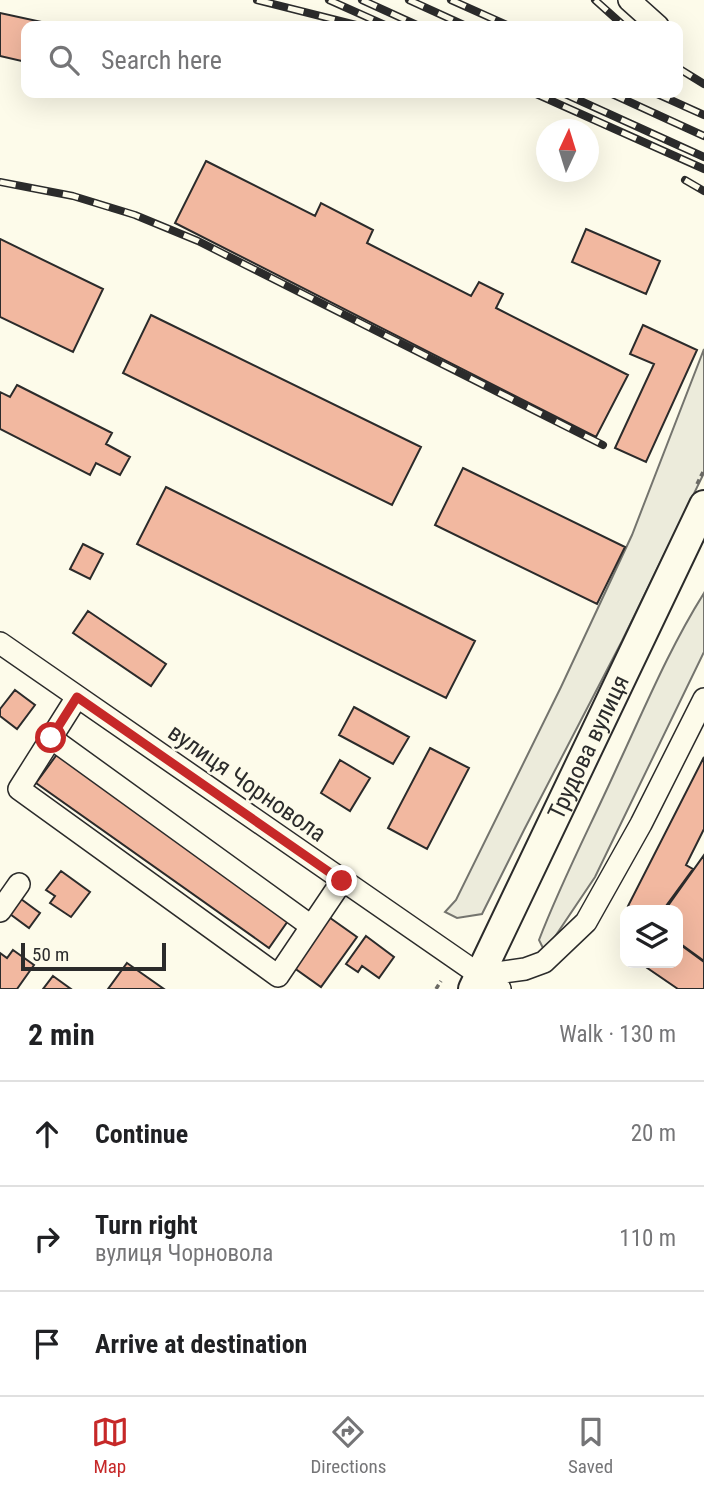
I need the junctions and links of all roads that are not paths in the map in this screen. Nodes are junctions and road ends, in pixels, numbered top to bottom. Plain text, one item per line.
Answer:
1 (629, 0) edge
2 (653, 21) edge
3 (704, 505) edge
4 (0, 643) edge
5 (77, 697) junction
6 (704, 699) edge
7 (51, 738) junction
8 (342, 881) junction
9 (19, 884) dead end
10 (0, 911) edge
11 (312, 926) junction
12 (485, 984) edge

1 - 2 street
3 - 12 main road, Трудова вулиця
4 - 5 street, вулиця Чорновола
5 - 7 street
5 - 8 street, вулиця Чорновола
6 - 12 street
7 - 11 street
7 - 11 street
8 - 11 street
8 - 12 street, вулиця Чорновола
9 - 10 street

